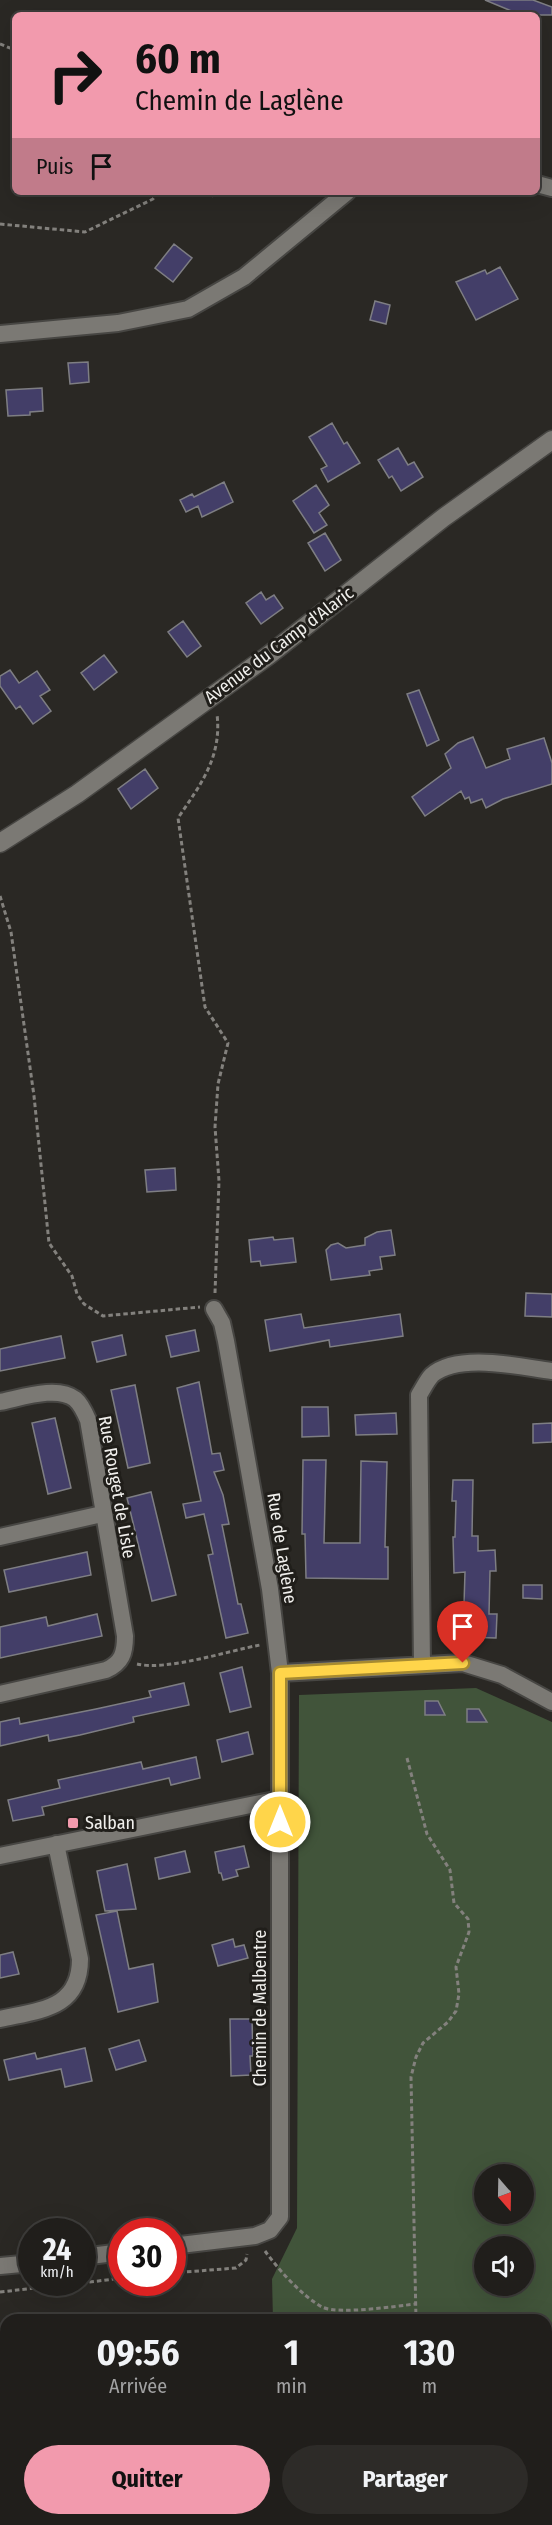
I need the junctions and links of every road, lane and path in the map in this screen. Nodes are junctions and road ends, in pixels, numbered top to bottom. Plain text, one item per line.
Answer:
1 (156, 195) edge
2 (343, 195) edge
3 (0, 224) edge
4 (0, 334) edge
5 (552, 440) edge
6 (215, 693) junction
7 (0, 843) edge
8 (0, 896) edge
9 (214, 1309) junction
10 (552, 1371) edge
11 (0, 1402) edge
12 (102, 1514) junction
13 (0, 1537) edge
14 (276, 1641) junction
15 (121, 1659) junction
16 (422, 1665) junction
17 (280, 1673) junction
18 (0, 1694) edge
19 (552, 1702) edge
20 (407, 1758) dead end
21 (280, 1799) junction
22 (56, 1844) junction
23 (0, 1857) edge
24 (0, 2019) edge
25 (250, 2237) junction
26 (186, 2244) edge
27 (18, 2264) edge
28 (0, 2266) edge
29 (186, 2272) edge
30 (18, 2290) edge
31 (0, 2292) edge
32 (416, 2304) junction
33 (416, 2314) edge

1 - 3 path
2 - 4 street
5 - 6 main road, Avenue du Camp d'Alaric
6 - 7 main road, Avenue du Camp d'Alaric
6 - 9 path
8 - 9 path
9 - 14 street, Rue de Laglène
10 - 16 street
11 - 12 street, Rue Rouget de Lisle
12 - 13 street
12 - 15 street, Rue Rouget de Lisle
14 - 15 path
14 - 17 street, Rue de Laglène
15 - 18 street
16 - 17 street
16 - 19 street
17 - 21 street, Rue de Laglène
20 - 32 path
21 - 22 street
21 - 25 street, Chemin de Malbentre
22 - 23 street
22 - 24 street
25 - 26 street
25 - 29 path
25 - 32 path
27 - 28 street
30 - 31 path
32 - 33 path

